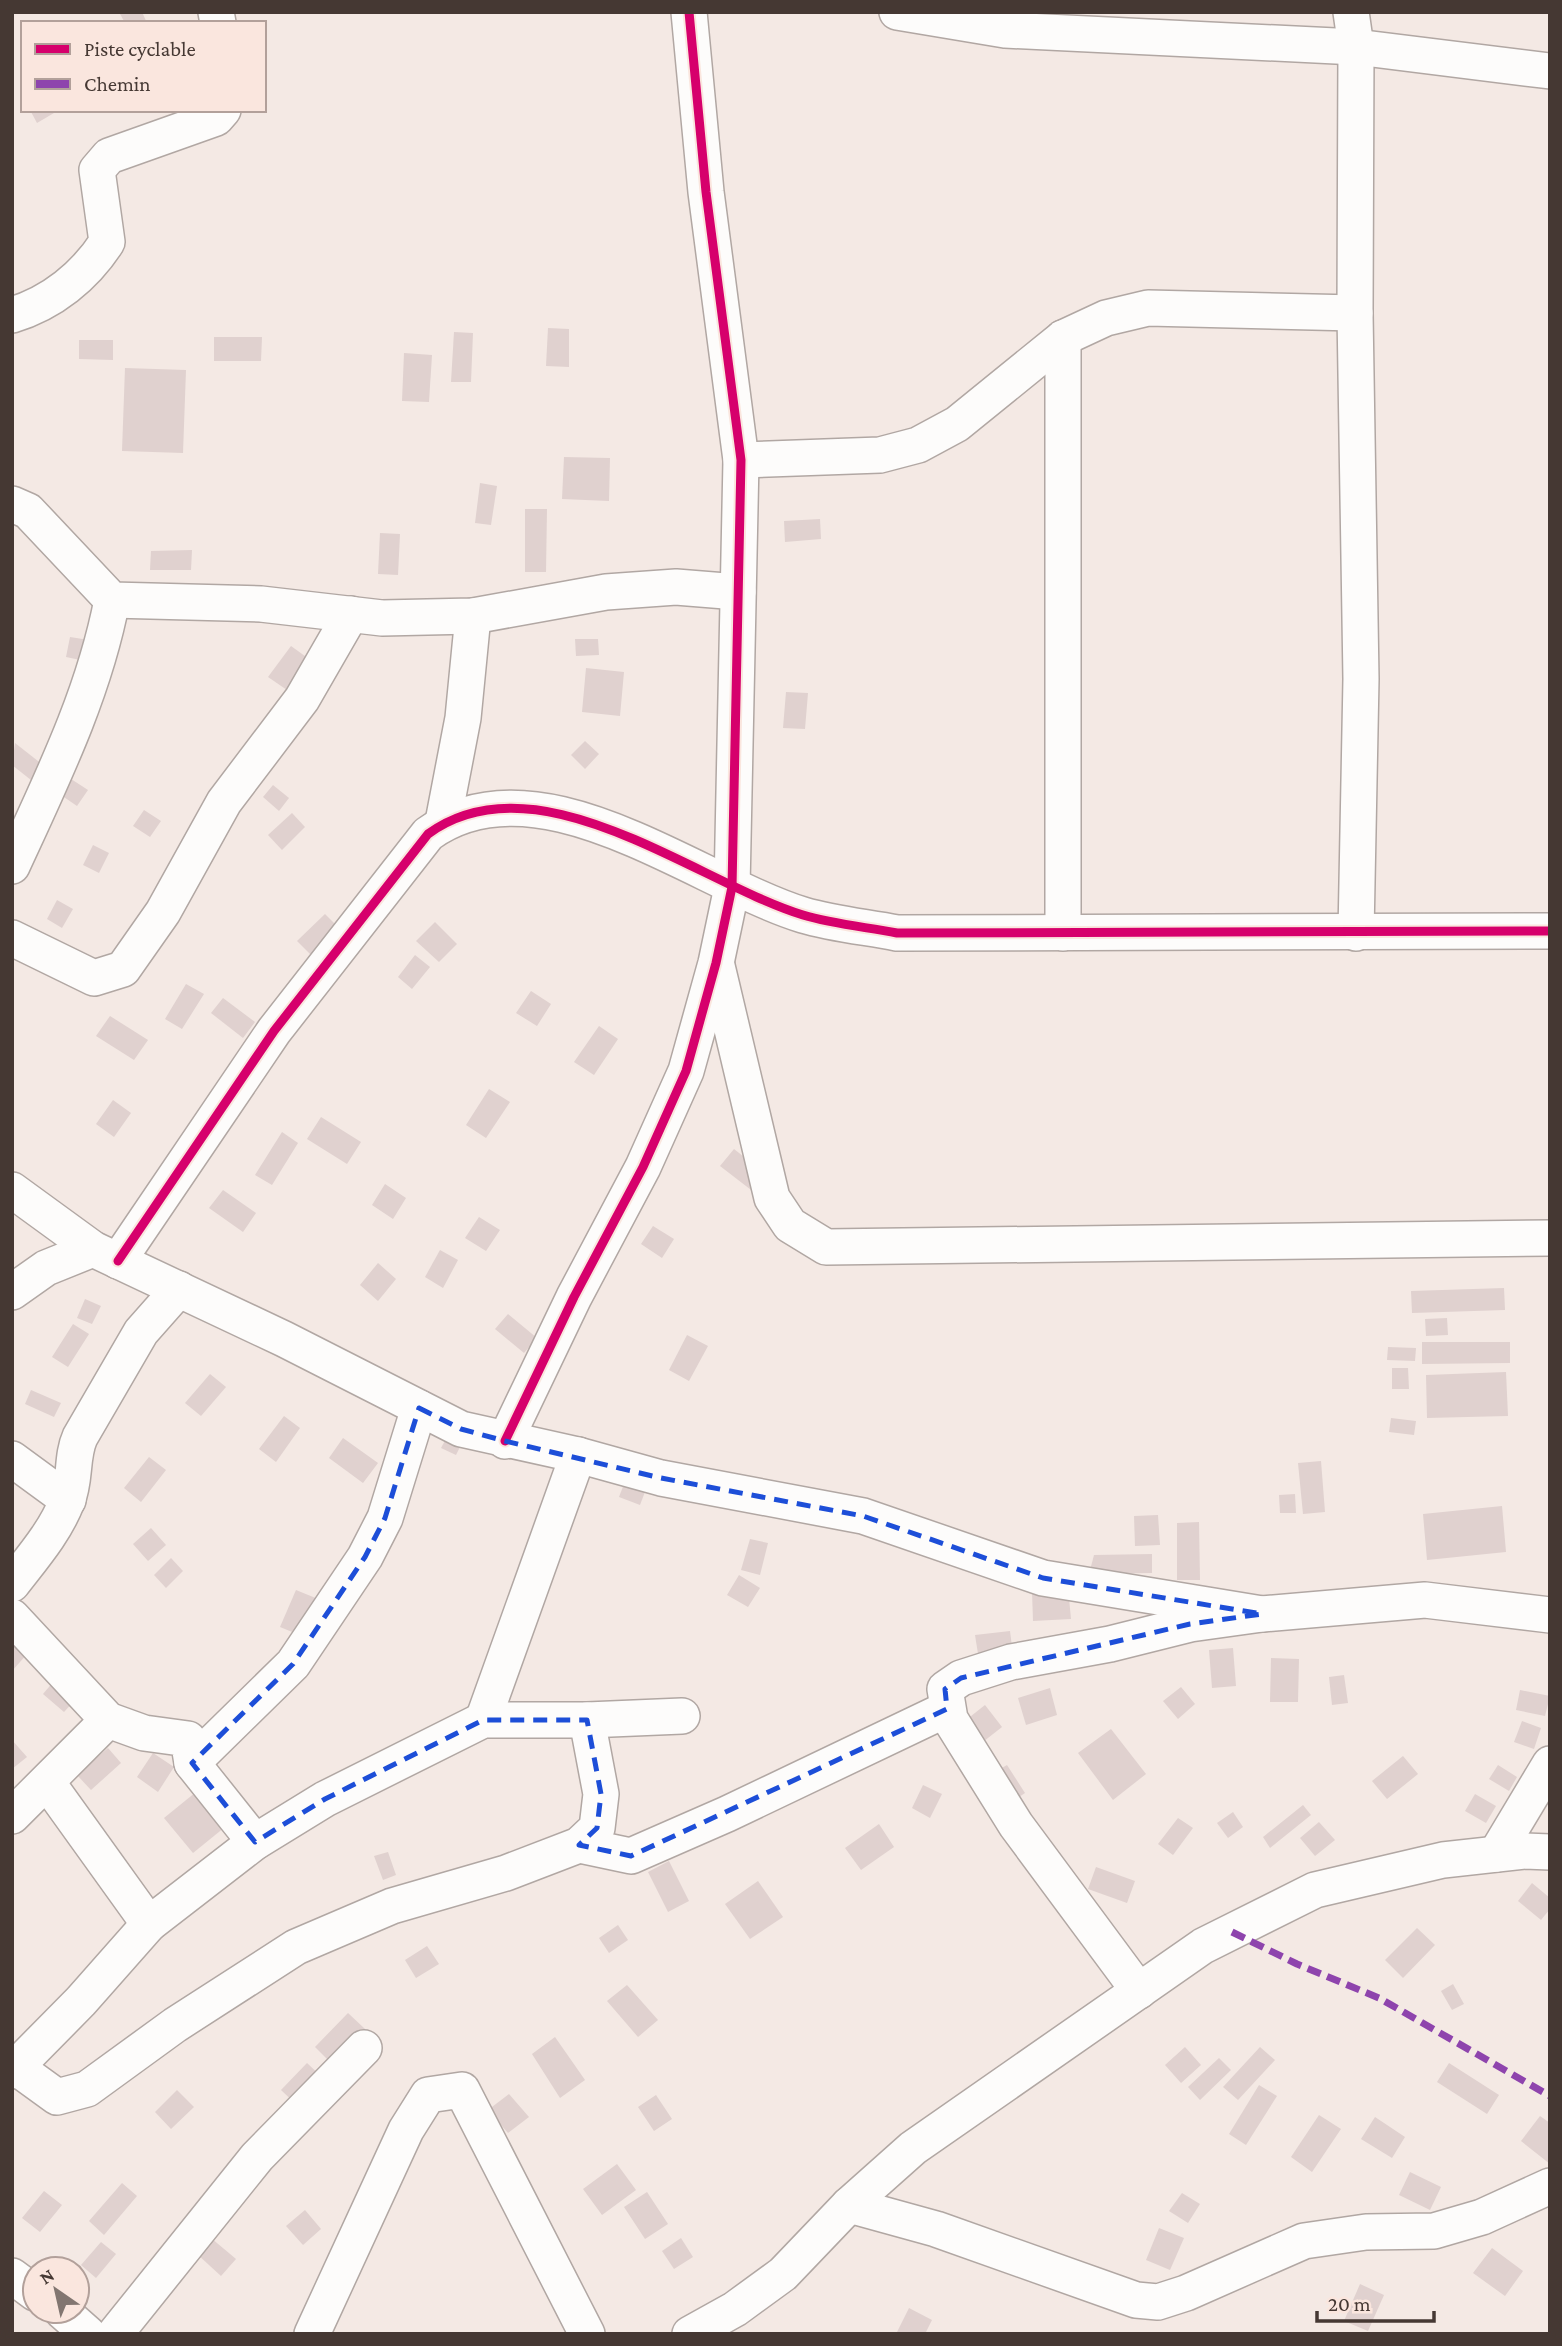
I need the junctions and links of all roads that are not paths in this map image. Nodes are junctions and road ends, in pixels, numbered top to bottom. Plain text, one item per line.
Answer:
1 (689, 12) edge
2 (897, 12) edge
3 (1350, 12) edge
4 (1356, 47) junction
5 (1550, 71) edge
6 (221, 112) edge
7 (1355, 313) junction
8 (12, 315) edge
9 (1063, 338) junction
10 (741, 460) junction
11 (12, 505) edge
12 (738, 592) junction
13 (112, 600) junction
14 (351, 614) junction
15 (473, 615) junction
16 (443, 822) junction
17 (12, 866) edge
18 (732, 887) junction
19 (1550, 931) edge
20 (1063, 933) junction
21 (1356, 933) junction
22 (12, 938) edge
23 (716, 963) junction
24 (12, 1190) edge
25 (1550, 1238) edge
26 (106, 1255) junction
27 (179, 1289) junction
28 (12, 1292) edge
29 (419, 1408) junction
30 (505, 1441) junction
31 (578, 1455) junction
32 (12, 1459) edge
33 (68, 1500) junction
34 (12, 1584) edge
35 (1262, 1614) junction
36 (1550, 1615) edge
37 (12, 1617) edge
38 (947, 1709) junction
39 (682, 1716) dead end
40 (107, 1720) junction
41 (483, 1720) junction
42 (587, 1720) junction
43 (192, 1763) junction
44 (1550, 1763) edge
45 (47, 1782) junction
46 (12, 1816) edge
47 (254, 1842) junction
48 (579, 1845) junction
49 (1550, 1852) edge
50 (1496, 1854) junction
51 (149, 1924) junction
52 (1139, 1991) junction
53 (364, 2048) dead end
54 (15, 2070) edge
55 (1550, 2186) edge
56 (849, 2205) junction
57 (115, 2334) edge
58 (312, 2334) edge
59 (587, 2334) edge
60 (690, 2334) edge

1 - 10 street
2 - 4 street
3 - 4 street
4 - 5 street
4 - 7 street
6 - 8 street
7 - 9 street
7 - 21 street
9 - 10 street
9 - 20 street
10 - 12 street
11 - 13 street
12 - 15 street
12 - 18 street
13 - 14 street
13 - 17 street
14 - 15 street
14 - 22 street
15 - 16 street
16 - 18 street
16 - 26 street
18 - 20 street
18 - 23 street
19 - 21 street
20 - 21 street
23 - 25 street
23 - 30 street
24 - 26 street
26 - 27 street
26 - 28 street
27 - 29 street
27 - 33 street
29 - 30 street
29 - 43 street
30 - 31 street
31 - 35 street
31 - 41 street
32 - 33 street
33 - 34 street
35 - 36 street
35 - 38 street
37 - 40 street
38 - 48 street
38 - 52 street
39 - 42 street
40 - 43 street
40 - 45 street
41 - 42 street
41 - 47 street
42 - 48 street
43 - 47 street
44 - 50 street
45 - 46 street
45 - 51 street
47 - 51 street
48 - 54 street
49 - 50 street
50 - 52 street
51 - 54 street
52 - 56 street
53 - 57 street
55 - 56 street
56 - 60 street
58 - 59 street

